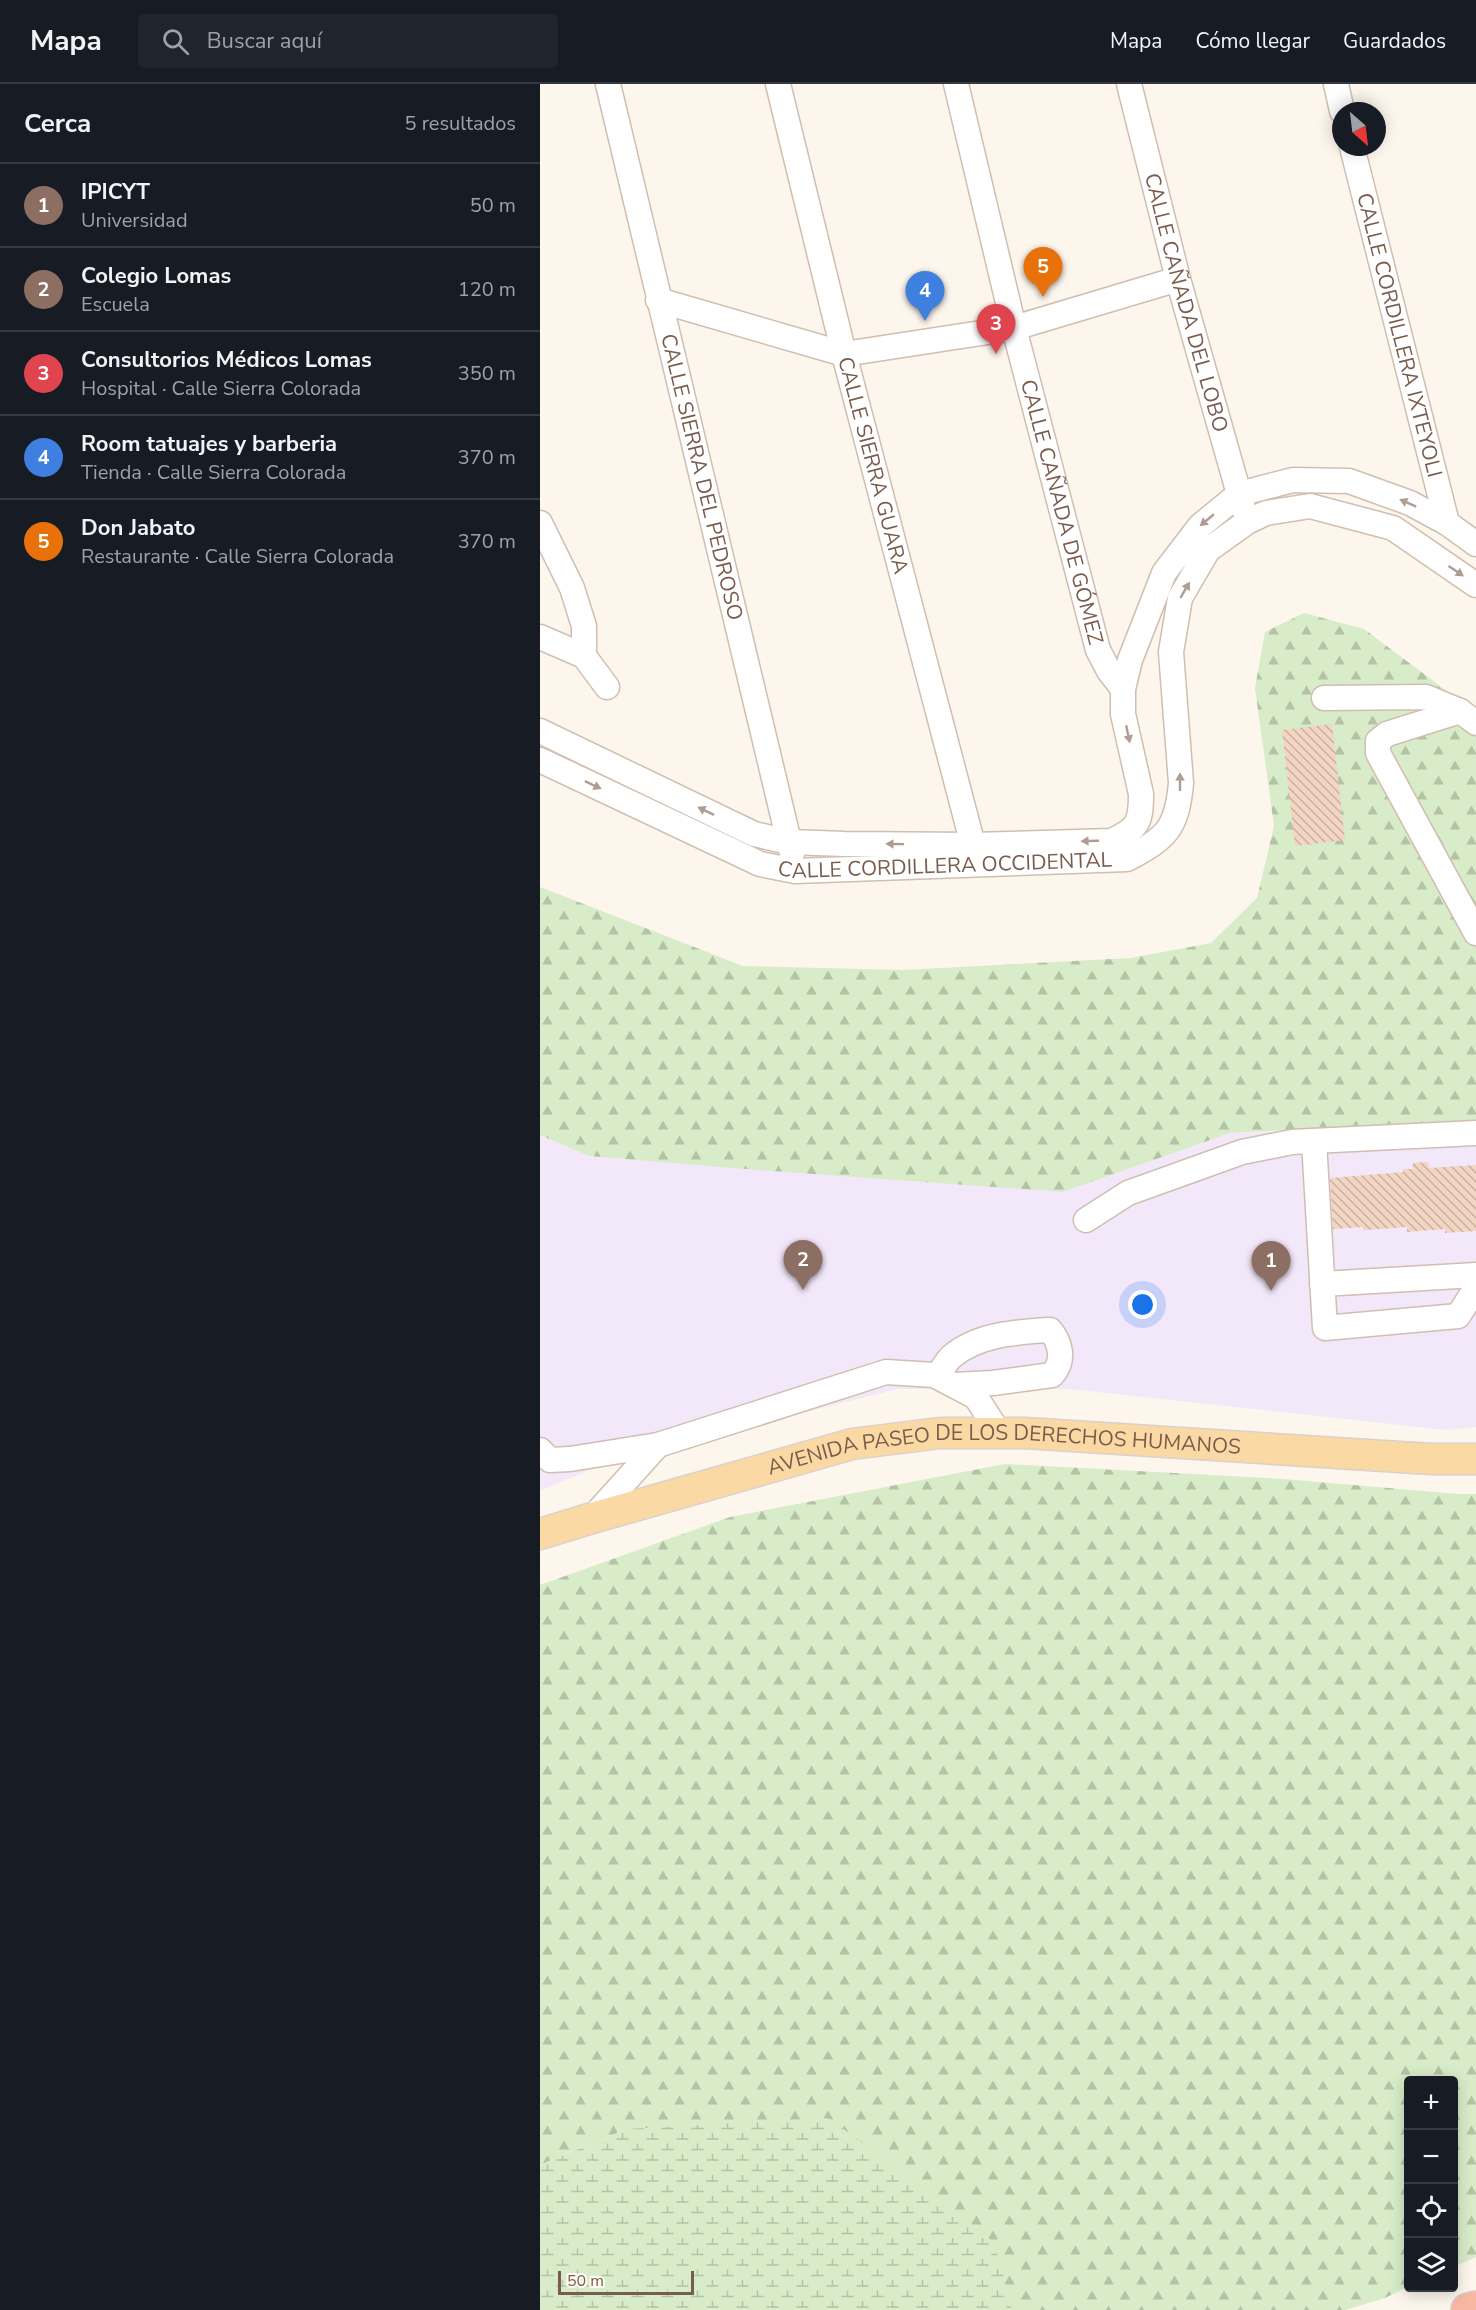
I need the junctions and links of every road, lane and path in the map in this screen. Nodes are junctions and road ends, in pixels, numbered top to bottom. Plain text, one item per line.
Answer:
1 (608, 84) edge
2 (778, 84) edge
3 (956, 84) edge
4 (1129, 84) edge
5 (1336, 84) edge
6 (1340, 102) edge
7 (1354, 156) edge
8 (1178, 279) junction
9 (658, 300) junction
10 (1014, 328) junction
11 (844, 354) junction
12 (1239, 494) junction
13 (1247, 522) junction
14 (540, 523) edge
15 (1447, 524) junction
16 (1476, 544) edge
17 (1476, 585) edge
18 (540, 637) edge
19 (584, 656) junction
20 (606, 687) dead end
21 (1123, 689) junction
22 (1324, 698) dead end
23 (1468, 717) edge
24 (540, 731) edge
25 (540, 760) edge
26 (789, 842) junction
27 (973, 845) junction
28 (795, 871) junction
29 (1476, 933) edge
30 (1476, 1133) edge
31 (1314, 1141) junction
32 (1086, 1221) dead end
33 (1476, 1275) edge
34 (1322, 1284) junction
35 (1476, 1288) edge
36 (999, 1433) junction
37 (658, 1445) junction
38 (540, 1450) edge
39 (1476, 1459) edge
40 (592, 1518) junction
41 (540, 1534) edge
42 (1476, 2308) edge
43 (1468, 2310) edge

1 - 9 street, CALLE SIERRA DEL PEDROSO
2 - 11 street, CALLE SIERRA GUARA
3 - 10 street, CALLE CAÑADA DE GÓMEZ
4 - 8 street, CALLE CAÑADA DEL LOBO
5 - 6 street
7 - 15 street, CALLE CORDILLERA IXTEYOLI
8 - 10 street
8 - 12 street, CALLE CAÑADA DEL LOBO
9 - 11 street
9 - 26 street, CALLE SIERRA DEL PEDROSO
10 - 11 street
10 - 21 street, CALLE CAÑADA DE GÓMEZ
11 - 27 street, CALLE SIERRA GUARA
12 - 13 street, CALLE CAÑADA DEL LOBO
15 -> 12 street, CALLE CORDILLERA OCCIDENTAL
12 -> 21 street, CALLE CORDILLERA OCCIDENTAL
13 -> 17 street, CALLE CORDILLERA OCCIDENTAL
28 -> 13 street, CALLE CORDILLERA OCCIDENTAL
14 - 19 street
15 - 16 street, CALLE CORDILLERA OCCIDENTAL
18 - 19 street
19 - 20 street
21 -> 27 street, CALLE CORDILLERA OCCIDENTAL
22 - 23 street
23 - 29 street
26 -> 24 street, CALLE CORDILLERA OCCIDENTAL
25 -> 28 street, CALLE CORDILLERA OCCIDENTAL
27 -> 26 street, CALLE CORDILLERA OCCIDENTAL
26 - 28 street, CALLE SIERRA DEL PEDROSO
30 - 31 street
31 - 32 street
31 - 34 street
33 - 34 street
34 - 35 street
36 - 37 street
36 - 39 main road, AVENIDA PASEO DE LOS DERECHOS HUMANOS
36 - 40 main road, AVENIDA PASEO DE LOS DERECHOS HUMANOS
37 - 38 street
37 - 40 street
40 - 41 main road, AVENIDA PASEO DE LOS DERECHOS HUMANOS
42 - 43 highway

